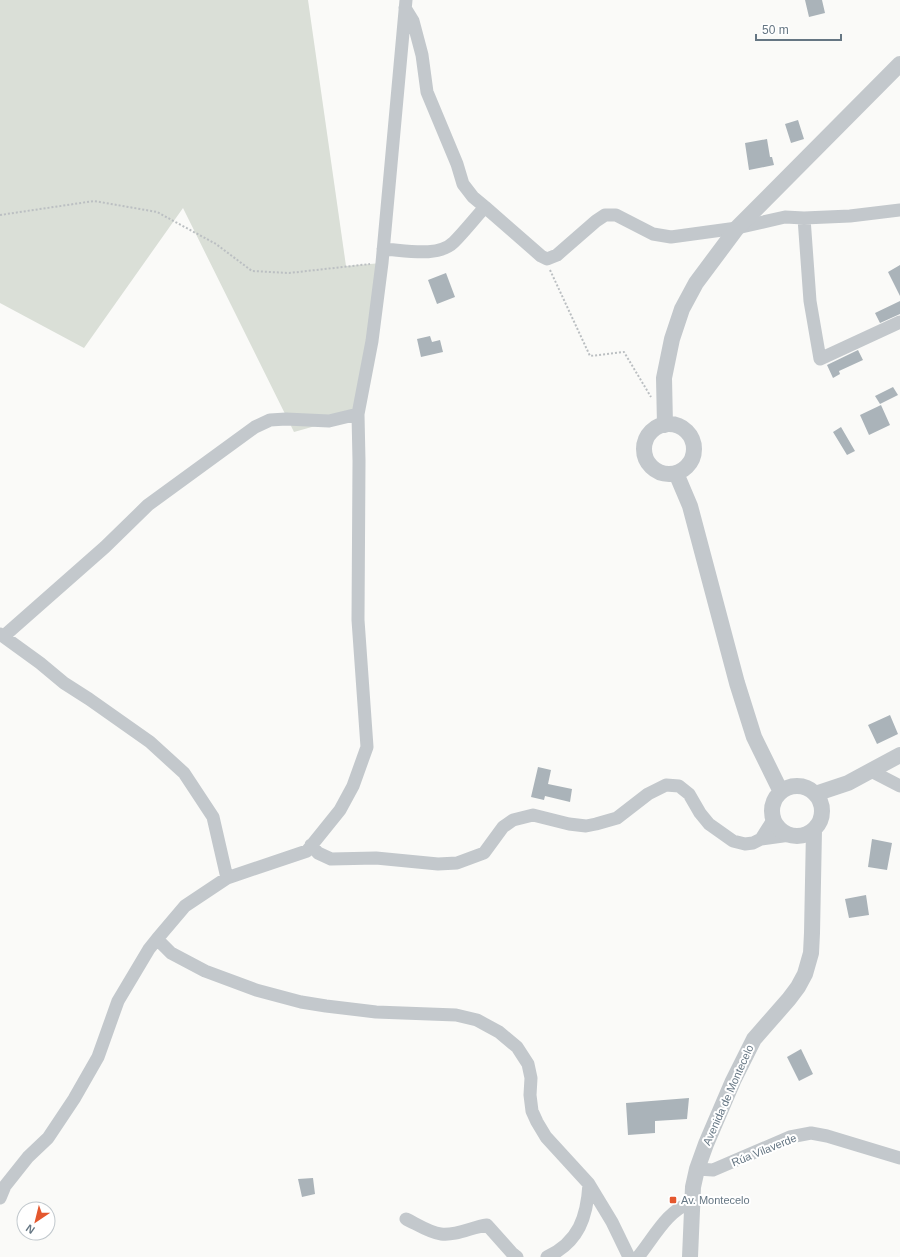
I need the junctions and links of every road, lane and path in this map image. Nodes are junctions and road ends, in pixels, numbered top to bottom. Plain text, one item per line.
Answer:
1 (405, 4) edge
2 (898, 71) edge
3 (485, 207) junction
4 (900, 210) edge
5 (0, 215) edge
6 (804, 218) junction
7 (737, 228) junction
8 (383, 249) junction
9 (547, 259) junction
10 (382, 263) junction
11 (900, 322) edge
12 (652, 398) dead end
13 (358, 414) junction
14 (665, 424) junction
15 (676, 473) junction
16 (2, 635) edge
17 (900, 756) edge
18 (871, 771) junction
19 (848, 783) junction
20 (900, 786) edge
21 (780, 792) junction
22 (815, 794) junction
23 (822, 809) junction
24 (773, 820) junction
25 (802, 833) junction
26 (762, 839) junction
27 (311, 845) junction
28 (227, 878) junction
29 (157, 939) junction
30 (900, 1158) edge
31 (697, 1169) junction
32 (589, 1184) junction
33 (0, 1198) edge
34 (691, 1203) junction
35 (406, 1219) dead end
36 (517, 1257) edge
37 (547, 1257) edge
38 (629, 1257) edge
39 (638, 1257) edge
40 (690, 1257) edge

1 - 3 street
1 - 8 street
2 - 7 street
3 - 8 street
3 - 9 street
4 - 6 street
5 - 10 path
6 - 7 street
6 - 11 street
7 - 9 street
7 - 14 street
8 - 10 street
9 - 12 path
10 - 13 street
13 - 16 street
13 - 27 street
14 - 15 street
14 - 15 street
15 - 21 street
16 - 28 street
17 - 18 street
18 - 19 street
18 - 20 street
19 - 22 street
19 - 23 street
21 - 22 street
21 - 24 street
22 - 23 street
23 - 25 street
24 - 25 street
24 - 26 street
25 - 26 street
25 - 31 street, Avenida de Montecelo
26 - 27 street
27 - 28 street
28 - 29 street
29 - 32 street
29 - 33 street
30 - 31 street, Rúa Vilaverde
31 - 34 street, Avenida de Montecelo
32 - 37 street
32 - 38 street
34 - 39 street
34 - 40 street, Avenida de Montecelo
35 - 36 street

